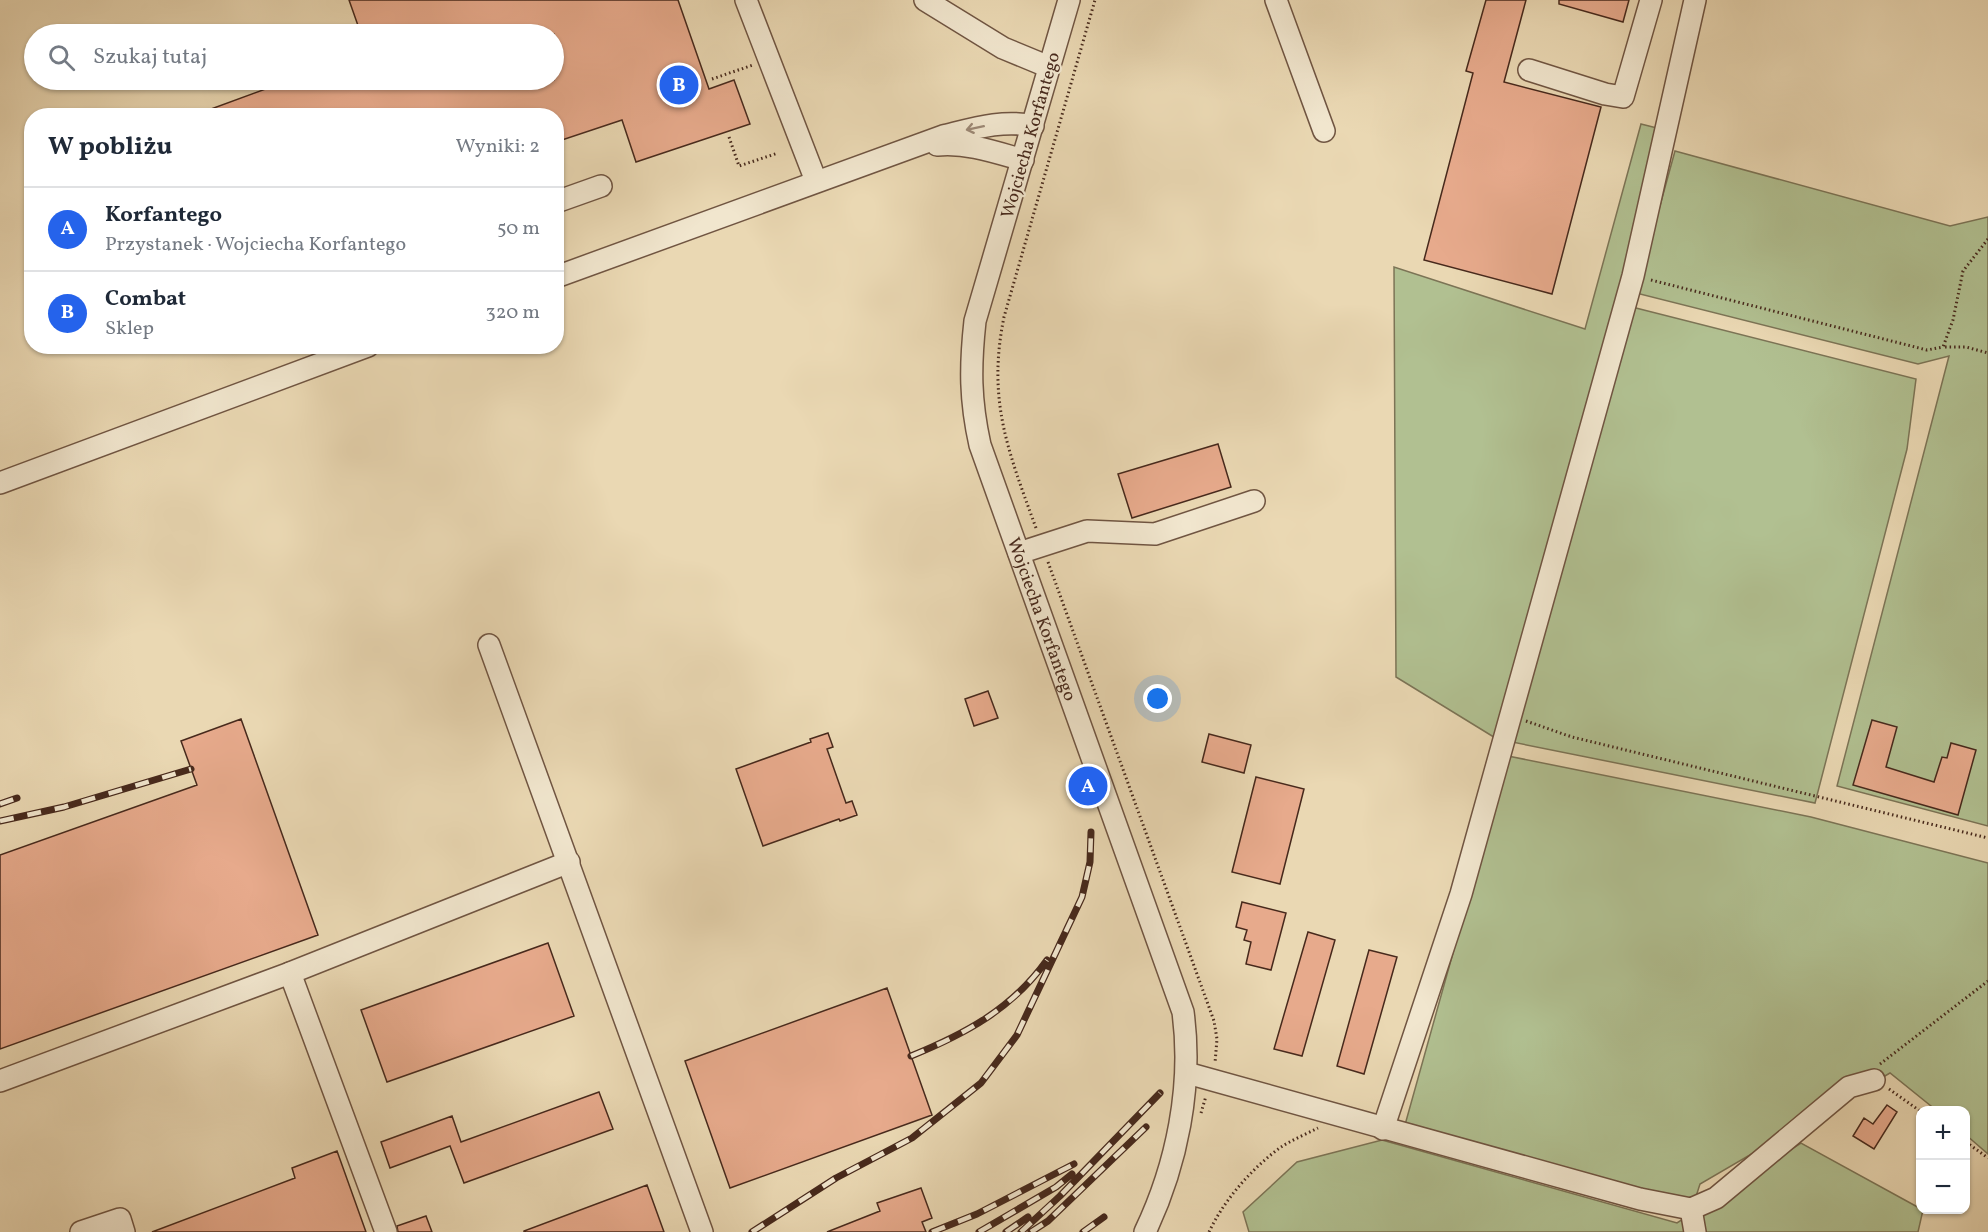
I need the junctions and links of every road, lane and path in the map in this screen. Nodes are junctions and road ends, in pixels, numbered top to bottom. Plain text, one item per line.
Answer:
1 (746, 0) edge
2 (925, 0) edge
3 (1069, 0) edge
4 (1095, 0) edge
5 (1276, 0) edge
6 (1651, 0) edge
7 (1695, 0) edge
8 (769, 59) junction
9 (1049, 67) junction
10 (1529, 70) dead end
11 (712, 78) dead end
12 (1033, 126) junction
13 (1324, 131) dead end
14 (729, 137) dead end
15 (912, 148) junction
16 (778, 153) dead end
17 (1023, 160) junction
18 (816, 181) junction
19 (601, 186) dead end
20 (564, 198) edge
21 (1988, 239) edge
22 (564, 274) edge
23 (1633, 276) junction
24 (1943, 347) junction
25 (1988, 353) edge
26 (346, 354) edge
27 (0, 483) edge
28 (1254, 501) dead end
29 (1042, 544) junction
30 (1019, 553) junction
31 (489, 645) dead end
32 (1511, 716) junction
33 (1988, 838) edge
34 (569, 862) junction
35 (290, 973) junction
36 (1988, 981) edge
37 (1187, 1073) junction
38 (1876, 1073) junction
39 (1212, 1078) junction
40 (0, 1082) edge
41 (1916, 1108) edge
42 (1342, 1117) junction
43 (1198, 1123) dead end
44 (1383, 1129) junction
45 (1970, 1145) edge
46 (1988, 1158) edge
47 (1691, 1209) junction
48 (81, 1232) edge
49 (124, 1232) edge
50 (386, 1232) edge
51 (702, 1232) edge
52 (1145, 1232) edge
53 (1209, 1232) edge
54 (1695, 1232) edge

1 - 8 street
2 - 9 street
3 - 9 street, Wojciecha Korfantego
4 - 29 path
5 - 13 street
6 - 10 street
7 - 23 street
8 - 11 path
8 - 18 street
9 - 12 street, Wojciecha Korfantego
12 -> 15 street
12 - 17 street, Wojciecha Korfantego
14 - 16 path
15 - 17 street
15 - 18 street
17 - 30 street, Wojciecha Korfantego
18 - 22 street
19 - 20 street
21 - 24 path
23 - 24 path
23 - 32 street
24 - 25 path
26 - 27 street
28 - 29 street
29 - 30 street
29 - 39 path
30 - 37 street, Wojciecha Korfantego
31 - 34 street
32 - 33 path
32 - 44 street
34 - 35 street
34 - 51 street
35 - 40 street
35 - 50 street
36 - 38 path
37 - 39 street
37 - 52 street, Wojciecha Korfantego
38 - 41 path
38 - 47 street
39 - 42 street
39 - 43 path
42 - 44 street
42 - 53 path
44 - 47 street
45 - 46 path
47 - 54 street
48 - 49 street

